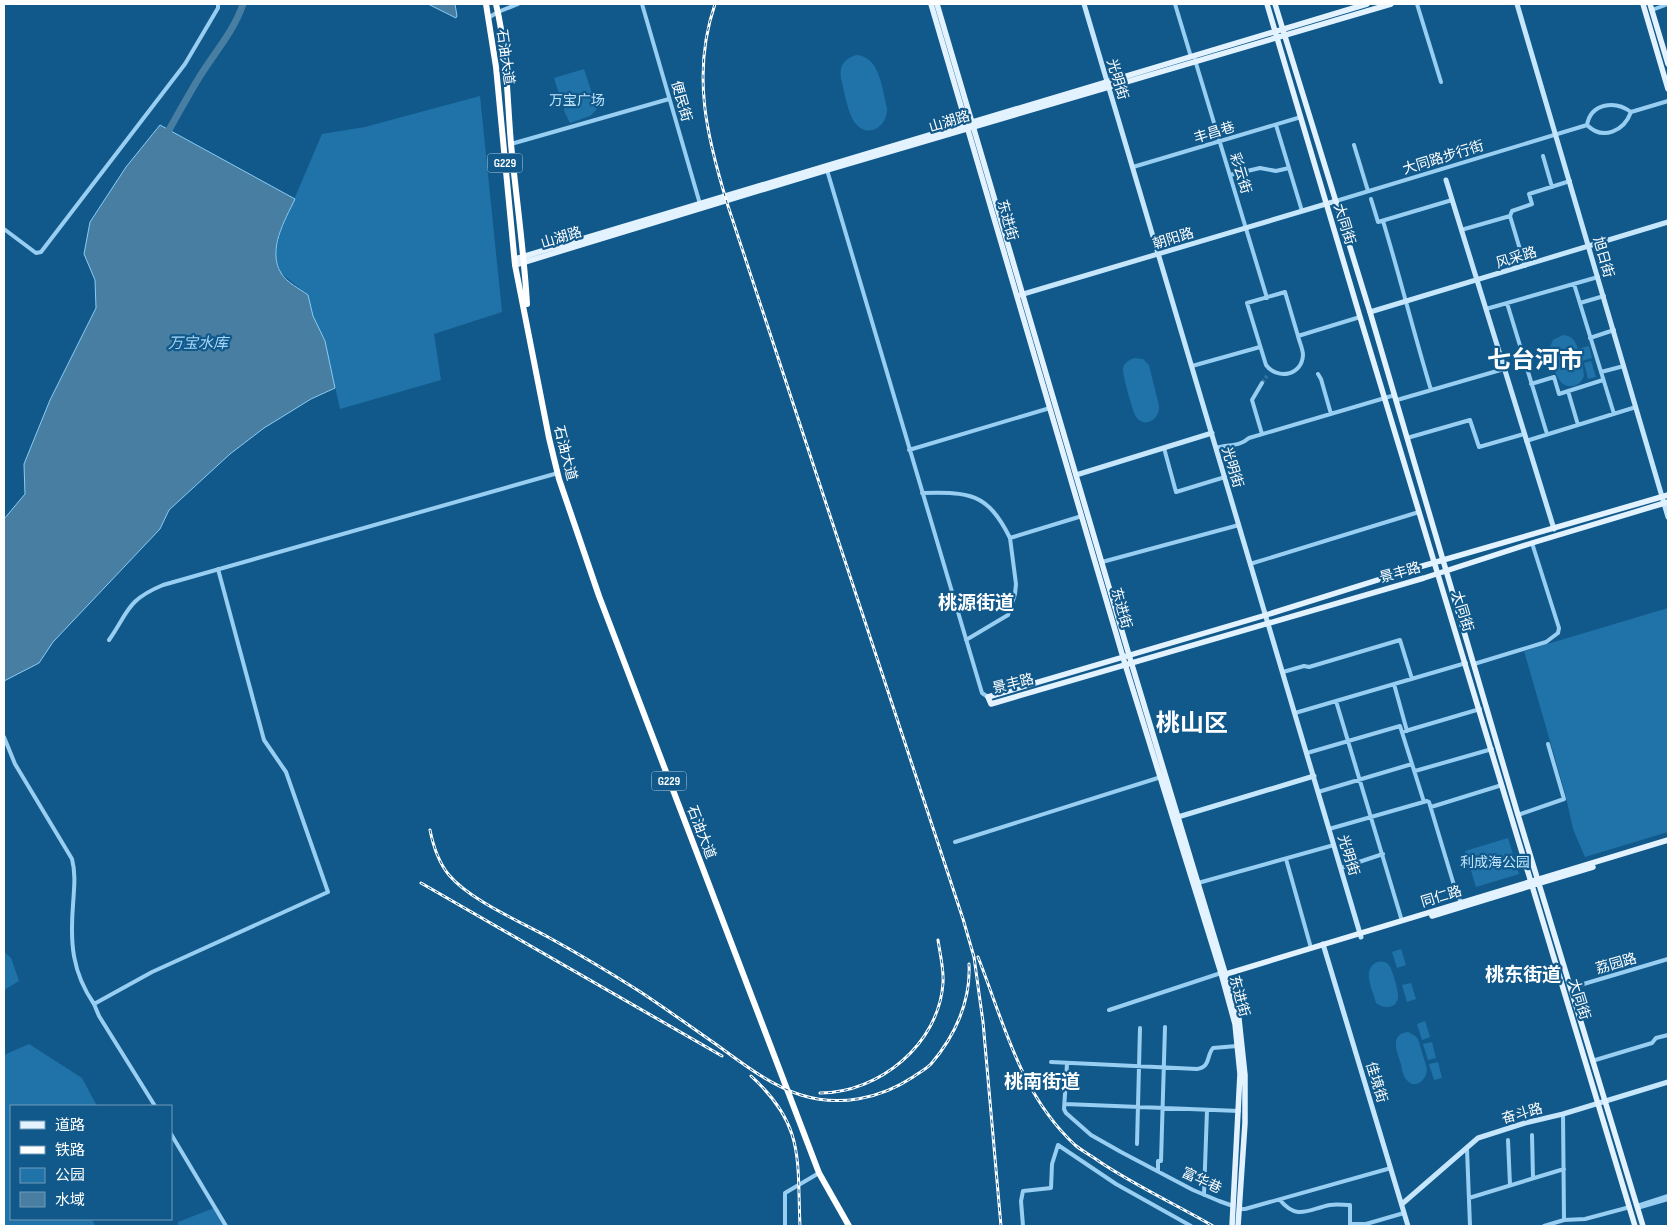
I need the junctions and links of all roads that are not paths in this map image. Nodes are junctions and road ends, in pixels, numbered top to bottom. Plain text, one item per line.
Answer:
1 (218, 4) edge
2 (486, 4) edge
3 (496, 4) edge
4 (518, 4) edge
5 (642, 4) edge
6 (931, 4) edge
7 (937, 4) edge
8 (1084, 4) edge
9 (1175, 4) edge
10 (1267, 4) edge
11 (1275, 4) edge
12 (1367, 4) edge
13 (1391, 4) edge
14 (1417, 4) edge
15 (1517, 4) edge
16 (1643, 4) edge
17 (1668, 4) edge
18 (1651, 7) edge
19 (498, 12) junction
20 (488, 18) junction
21 (1284, 31) junction
22 (1276, 34) junction
23 (1193, 58) junction
24 (1668, 64) edge
25 (1661, 65) junction
26 (1441, 82) dead end
27 (1108, 85) junction
28 (1668, 89) edge
29 (669, 99) junction
30 (1668, 101) edge
31 (1631, 112) junction
32 (1301, 117) junction
33 (970, 125) junction
34 (1276, 125) junction
35 (1587, 125) junction
36 (1556, 135) junction
37 (1220, 142) junction
38 (511, 144) junction
39 (1354, 145) dead end
40 (1543, 156) dead end
41 (1133, 167) junction
42 (1289, 168) junction
43 (827, 170) junction
44 (1230, 175) junction
45 (1446, 180) dead end
46 (1570, 181) junction
47 (1552, 187) junction
48 (1368, 191) junction
49 (1371, 198) dead end
50 (1452, 200) junction
51 (1336, 201) junction
52 (700, 204) junction
53 (1326, 204) junction
54 (1302, 211) junction
55 (1510, 216) junction
56 (1383, 221) junction
57 (1668, 222) edge
58 (1246, 228) junction
59 (4, 229) edge
60 (1461, 230) junction
61 (1589, 246) junction
62 (1158, 254) junction
63 (524, 259) junction
64 (515, 262) junction
65 (1526, 266) junction
66 (1598, 277) junction
67 (1477, 280) junction
68 (1574, 284) junction
69 (1020, 295) junction
70 (1604, 296) junction
71 (1267, 298) junction
72 (1407, 301) junction
73 (1507, 303) junction
74 (1580, 303) junction
75 (1486, 309) junction
76 (1370, 312) junction
77 (1360, 317) junction
78 (527, 322) junction
79 (1614, 330) junction
80 (1298, 336) junction
81 (1590, 338) junction
82 (1260, 347) junction
83 (1192, 366) junction
84 (1624, 366) junction
85 (1504, 369) junction
86 (1270, 370) junction
87 (1601, 372) junction
88 (1318, 374) dead end
89 (1267, 376) tunnel mouth
90 (1603, 380) junction
91 (1262, 383) tunnel mouth
92 (1531, 384) junction
93 (1431, 390) junction
94 (1568, 391) junction
95 (1384, 398) junction
96 (1396, 398) junction
97 (1636, 407) junction
98 (1050, 408) junction
99 (1331, 414) junction
100 (1614, 414) junction
101 (1578, 425) junction
102 (1212, 433) junction
103 (1262, 434) junction
104 (1524, 434) junction
105 (1547, 434) junction
106 (1407, 438) junction
107 (1526, 440) junction
108 (1164, 448) junction
109 (1216, 448) junction
110 (909, 450) junction
111 (558, 473) junction
112 (1076, 475) junction
113 (1225, 477) junction
114 (922, 492) junction
115 (1666, 499) edge
116 (1419, 512) junction
117 (1082, 516) junction
118 (1668, 517) edge
119 (1239, 525) junction
120 (1554, 529) junction
121 (1010, 538) junction
122 (1532, 543) junction
123 (1443, 560) junction
124 (1102, 562) junction
125 (1435, 563) junction
126 (1250, 564) junction
127 (218, 569) junction
128 (1446, 571) junction
129 (1438, 573) junction
130 (1266, 615) junction
131 (1268, 622) junction
132 (109, 640) dead end
133 (966, 640) junction
134 (1126, 656) junction
135 (1132, 662) junction
136 (1466, 663) junction
137 (1125, 664) junction
138 (1474, 664) junction
139 (1283, 672) junction
140 (1412, 679) junction
141 (1394, 684) junction
142 (988, 696) junction
143 (1336, 701) junction
144 (1480, 709) junction
145 (1295, 713) junction
146 (1408, 731) junction
147 (1402, 732) junction
148 (4, 737) edge
149 (1349, 741) junction
150 (1548, 744) dead end
151 (1492, 749) junction
152 (1307, 753) junction
153 (1412, 764) junction
154 (1415, 771) junction
155 (1314, 776) junction
156 (1163, 777) junction
157 (1360, 779) junction
158 (1502, 785) junction
159 (1318, 792) junction
160 (1424, 802) junction
161 (1431, 806) junction
162 (1518, 814) junction
163 (1372, 816) junction
164 (1178, 817) junction
165 (1329, 829) junction
166 (955, 842) dead end
167 (1668, 842) edge
168 (1334, 845) junction
169 (1383, 854) junction
170 (1286, 859) junction
171 (1341, 868) junction
172 (1198, 883) junction
173 (1535, 883) junction
174 (1461, 903) junction
175 (1402, 921) junction
176 (1361, 935) junction
177 (1324, 946) junction
178 (1311, 948) junction
179 (1668, 959) edge
180 (1223, 976) junction
181 (1570, 988) junction
182 (94, 1004) junction
183 (1109, 1010) dead end
184 (1140, 1028) dead end
185 (1165, 1028) dead end
186 (1668, 1035) edge
187 (1237, 1046) junction
188 (1592, 1061) junction
189 (1051, 1062) dead end
190 (1066, 1064) junction
191 (1140, 1067) junction
192 (1164, 1068) junction
193 (1668, 1082) edge
194 (1604, 1102) junction
195 (1065, 1104) junction
196 (1598, 1104) junction
197 (154, 1105) edge
198 (1138, 1108) junction
199 (1162, 1108) junction
200 (1206, 1110) junction
201 (1239, 1111) junction
202 (1563, 1114) junction
203 (172, 1136) edge
204 (1532, 1136) dead end
205 (1508, 1140) dead end
206 (1137, 1144) dead end
207 (1467, 1149) junction
208 (1391, 1168) junction
209 (1564, 1169) junction
210 (1158, 1171) junction
211 (819, 1173) junction
212 (1533, 1178) junction
213 (1510, 1186) junction
214 (1204, 1195) junction
215 (1469, 1198) junction
216 (1668, 1198) edge
217 (1280, 1200) junction
218 (1402, 1204) junction
219 (1630, 1207) junction
220 (1637, 1207) junction
221 (1236, 1208) junction
222 (1404, 1213) junction
223 (1180, 1220) junction
224 (1564, 1220) junction
225 (1236, 1221) edge
226 (1350, 1225) edge
227 (226, 1226) edge
228 (784, 1226) edge
229 (849, 1226) edge
230 (1023, 1226) edge
231 (1179, 1226) edge
232 (1191, 1226) edge
233 (1232, 1226) edge
234 (1408, 1226) edge
235 (1470, 1226) edge
236 (1544, 1226) edge
237 (1635, 1226) edge
238 (1643, 1226) edge

1 - 59 street
2 - 20 highway, 石油大道 / G229
3 - 19 highway, 石油大道 / G229
4 - 19 street
5 - 29 street, 便民街
6 - 33 main road, 东进街
7 - 33 main road, 东进街
8 - 27 main road, 光明街
9 - 23 street, 彩云街
10 - 22 main road, 大同街
11 - 21 main road, 大同街
12 - 21 main road, 山湖路
13 - 21 main road, 山湖路
14 - 26 street
15 - 36 main road, 旭日街
16 - 25 main road
17 - 18 street
18 - 24 main road
19 - 20 street
19 - 38 highway, 石油大道 / G229
20 - 64 highway, 石油大道 / G229
21 - 22 main road, 山湖路
21 - 51 main road, 大同街
22 - 23 main road, 山湖路
22 - 32 main road, 大同街
23 - 27 main road, 山湖路
23 - 37 street, 彩云街
24 - 25 main road
25 - 28 main road
27 - 33 main road, 山湖路
27 - 41 main road, 光明街
29 - 38 street
29 - 52 street, 便民街
30 - 31 street
31 - 35 street
31 - 35 street
32 - 34 street, 丰昌巷
32 - 53 main road, 大同街
33 - 43 main road, 山湖路
33 - 52 main road, 山湖路
33 - 69 main road, 东进街
34 - 37 street, 丰昌巷
34 - 42 street
35 - 36 street, 大同路步行街
36 - 46 main road, 旭日街
36 - 48 street, 大同路步行街
37 - 41 street, 丰昌巷
37 - 44 street, 彩云街
38 - 63 highway, 石油大道 / G229
39 - 48 street
40 - 47 street
41 - 62 main road, 光明街
42 - 44 street
42 - 54 street
43 - 63 main road, 山湖路
43 - 110 street
44 - 58 street, 彩云街
45 - 50 main road
46 - 47 street
46 - 61 main road, 旭日街
47 - 55 street
48 - 51 street, 大同路步行街
49 - 56 street
50 - 56 street
50 - 60 main road
51 - 53 main road, 朝阳路
51 - 76 main road, 大同街
52 - 63 main road, 山湖路
53 - 54 main road, 朝阳路
53 - 77 main road, 大同街
54 - 58 main road, 朝阳路
55 - 60 street
55 - 65 street
56 - 72 street
57 - 61 main road, 风采路
58 - 62 main road, 朝阳路
58 - 71 street, 彩云街
60 - 67 main road
61 - 65 main road, 风采路
61 - 66 main road, 旭日街
62 - 69 main road, 朝阳路
62 - 83 main road, 光明街
63 - 64 main road, 山湖路
63 - 78 highway, 石油大道 / G229
64 - 78 highway, 石油大道 / G229
65 - 67 main road, 风采路
66 - 68 street
66 - 70 main road, 旭日街
67 - 72 main road, 风采路
67 - 75 main road
68 - 73 street
68 - 74 street
69 - 98 main road, 东进街
69 - 112 main road, 东进街
70 - 74 street
70 - 79 main road, 旭日街
71 - 80 street
71 - 82 street
72 - 76 main road, 风采路
72 - 93 street
73 - 75 street
73 - 92 street
74 - 81 street
75 - 85 main road
76 - 96 main road, 大同街
77 - 80 street
77 - 95 main road, 大同街
78 - 111 highway, 石油大道 / G229
79 - 81 street
79 - 84 main road, 旭日街
80 - 86 street
81 - 87 street
82 - 83 street
82 - 86 street
83 - 102 main road, 光明街
84 - 87 street
84 - 97 main road, 旭日街
85 - 93 street
85 - 104 main road
86 - 89 street
87 - 90 street
88 - 99 street
90 - 94 street
90 - 100 street
91 - 103 street
92 - 94 street
92 - 105 street
93 - 96 street
94 - 101 street
95 - 96 street
95 - 99 street
95 - 116 main road, 大同街
96 - 106 main road, 大同街
97 - 100 street
97 - 115 main road, 旭日街
98 - 110 street
98 - 117 main road, 东进街
99 - 103 street
100 - 101 street
101 - 105 street
102 - 108 main road
102 - 109 main road, 光明街
103 - 109 street
104 - 106 street
104 - 107 main road
105 - 107 street
106 - 123 main road, 大同街
107 - 120 main road
108 - 112 main road
108 - 113 street
109 - 113 main road, 光明街
110 - 114 street
111 - 127 street
111 - 211 highway, 石油大道 / G229
112 - 124 main road, 东进街
113 - 119 main road, 光明街
114 - 121 street
114 - 133 street
115 - 118 main road, 旭日街
115 - 120 main road, 景丰路
115 - 122 main road, 景丰路
116 - 125 main road, 大同街
116 - 126 street
117 - 121 street
117 - 134 main road, 东进街
119 - 124 street
119 - 126 main road, 光明街
120 - 123 main road, 景丰路
121 - 133 street
122 - 128 main road, 景丰路
122 - 138 street
123 - 125 main road, 景丰路
123 - 128 main road, 大同街
124 - 134 main road, 东进街
125 - 129 main road, 大同街
125 - 130 main road, 景丰路
126 - 130 main road, 光明街
127 - 132 street
127 - 182 street
128 - 129 main road, 景丰路
128 - 138 main road, 大同街
129 - 131 main road, 景丰路
129 - 136 main road, 大同街
130 - 131 main road, 光明街
130 - 134 main road, 景丰路
131 - 135 main road, 景丰路
131 - 139 main road, 光明街
133 - 142 street
134 - 135 main road, 东进街
134 - 137 main road, 东进街
134 - 142 main road, 景丰路
135 - 137 main road, 景丰路
135 - 156 main road, 东进街
136 - 140 street
136 - 144 main road, 大同街
137 - 142 main road, 景丰路
137 - 156 main road, 东进街
138 - 162 main road, 大同街
139 - 140 street
139 - 145 main road, 光明街
140 - 141 street
141 - 143 street
141 - 146 street
143 - 145 street
143 - 149 street
144 - 146 street
144 - 151 main road, 大同街
145 - 152 main road, 光明街
146 - 147 street
147 - 149 street
147 - 153 street
148 - 182 street
149 - 152 street
149 - 157 street
150 - 162 street
151 - 154 street
151 - 158 main road, 大同街
152 - 155 main road, 光明街
153 - 154 street
153 - 157 street
154 - 160 street
155 - 159 main road, 光明街
155 - 164 main road
156 - 164 main road, 东进街
156 - 166 street
156 - 180 main road, 东进街
157 - 159 street
157 - 163 street
158 - 161 street
158 - 173 main road, 大同街
159 - 165 main road, 光明街
160 - 161 street
160 - 163 street
161 - 174 street
162 - 173 main road, 大同街
163 - 165 street
163 - 169 street
164 - 172 main road, 东进街
165 - 168 main road, 光明街
167 - 173 main road, 同仁路
168 - 170 street
168 - 171 main road, 光明街
169 - 171 street
169 - 175 street
170 - 172 street
170 - 178 street
171 - 176 main road, 光明街
172 - 180 main road, 东进街
173 - 174 main road, 同仁路
173 - 176 main road, 同仁路
173 - 181 main road, 大同街
173 - 196 main road, 大同街
174 - 175 main road, 同仁路
175 - 176 main road, 同仁路
176 - 177 main road, 同仁路
177 - 178 main road, 同仁路
177 - 180 main road, 同仁路
177 - 208 main road, 佳境街
178 - 180 main road, 同仁路
179 - 181 street, 荔园路
180 - 183 street
180 - 187 main road, 东进街
180 - 221 main road, 东进街
181 - 188 main road, 大同街
182 - 197 street
184 - 191 street
185 - 192 street
186 - 188 street
187 - 192 street
187 - 201 main road, 东进街
188 - 194 main road, 大同街
189 - 190 street
190 - 191 street
190 - 195 street
191 - 192 street
191 - 198 street
192 - 199 street
193 - 194 main road, 奋斗路
194 - 196 main road, 奋斗路
194 - 220 main road, 大同街
195 - 198 street
195 - 210 street, 富华巷
196 - 202 main road, 奋斗路
196 - 219 main road, 大同街
198 - 199 street
198 - 206 street
199 - 200 street
199 - 210 street
200 - 201 street
200 - 214 street
201 - 221 main road, 东进街
202 - 207 main road, 奋斗路
202 - 209 street
203 - 227 street
204 - 212 street
205 - 213 street
207 - 215 street
207 - 218 main road, 奋斗路
208 - 217 street
208 - 218 main road, 佳境街
209 - 212 street
209 - 224 street
210 - 214 street, 富华巷
211 - 228 street
211 - 229 highway, 石油大道 / G229
212 - 213 street
213 - 215 street
214 - 221 street, 富华巷
215 - 235 street
216 - 220 street
217 - 221 street
217 - 226 street
218 - 222 main road, 佳境街
219 - 224 street
219 - 237 main road, 大同街
220 - 238 main road, 大同街
221 - 225 main road, 东进街
222 - 226 street
222 - 234 main road, 佳境街
223 - 230 street
223 - 231 street
223 - 232 street
224 - 236 street
225 - 233 main road, 东进街

